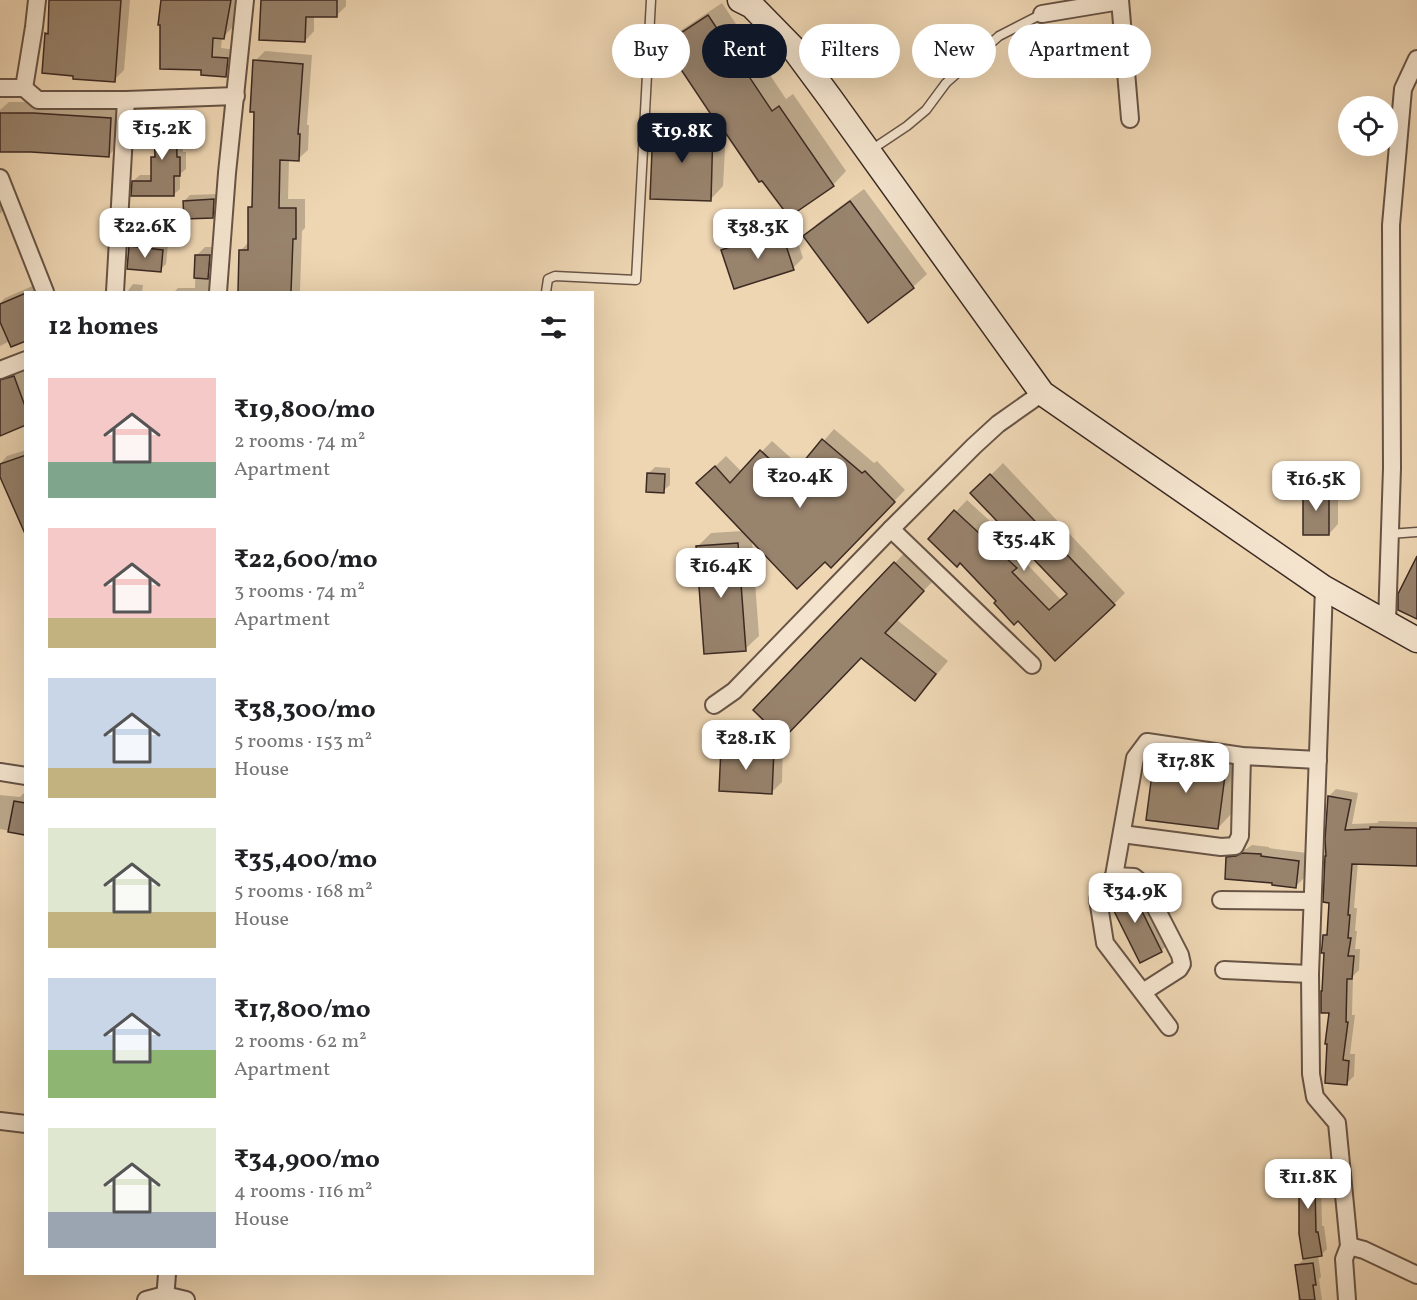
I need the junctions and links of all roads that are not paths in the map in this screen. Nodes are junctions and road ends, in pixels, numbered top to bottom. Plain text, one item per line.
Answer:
1 (37, 0) edge
2 (245, 0) edge
3 (651, 0) edge
4 (740, 0) edge
5 (1120, 1) edge
6 (1042, 14) joint
7 (1417, 59) edge
8 (0, 88) edge
9 (24, 88) junction
10 (236, 96) junction
11 (126, 100) junction
12 (1131, 119) dead end
13 (869, 152) junction
14 (0, 178) edge
15 (45, 291) edge
16 (115, 291) edge
17 (218, 291) edge
18 (546, 291) edge
19 (24, 361) edge
20 (0, 370) edge
21 (1042, 393) junction
22 (891, 528) junction
23 (1417, 532) edge
24 (1389, 534) junction
25 (1324, 588) junction
26 (1387, 623) junction
27 (1417, 640) edge
28 (1032, 664) dead end
29 (714, 705) dead end
30 (1242, 756) junction
31 (1318, 760) junction
32 (0, 772) edge
33 (24, 776) edge
34 (1122, 834) junction
35 (1114, 876) junction
36 (1221, 900) dead end
37 (1312, 901) junction
38 (1224, 970) dead end
39 (1310, 974) junction
40 (1143, 992) junction
41 (1169, 1027) dead end
42 (0, 1121) edge
43 (24, 1124) edge
44 (1349, 1246) junction
45 (167, 1275) edge
46 (1417, 1275) edge
47 (165, 1297) edge
48 (146, 1300) edge
49 (186, 1300) edge
50 (1347, 1300) edge

1 - 9 street
2 - 10 street
3 - 18 lane
4 - 13 street
5 - 6 street
5 - 12 street
6 - 13 lane
7 - 24 street
8 - 9 street
9 - 11 street
10 - 11 street
10 - 17 street
11 - 16 street
13 - 21 street
14 - 15 street
19 - 20 street
21 - 22 street
21 - 25 street
22 - 28 street
22 - 29 street
23 - 24 lane
24 - 26 street
25 - 26 street
25 - 31 street
26 - 27 street
30 - 31 street
30 - 34 street
30 - 34 street
31 - 37 street
32 - 33 street
34 - 35 street
35 - 40 street
35 - 40 street
36 - 37 street
37 - 39 street
38 - 39 street
39 - 44 street
40 - 41 street
42 - 43 street
44 - 46 street
44 - 50 street
45 - 47 street
47 - 48 street
47 - 49 street

